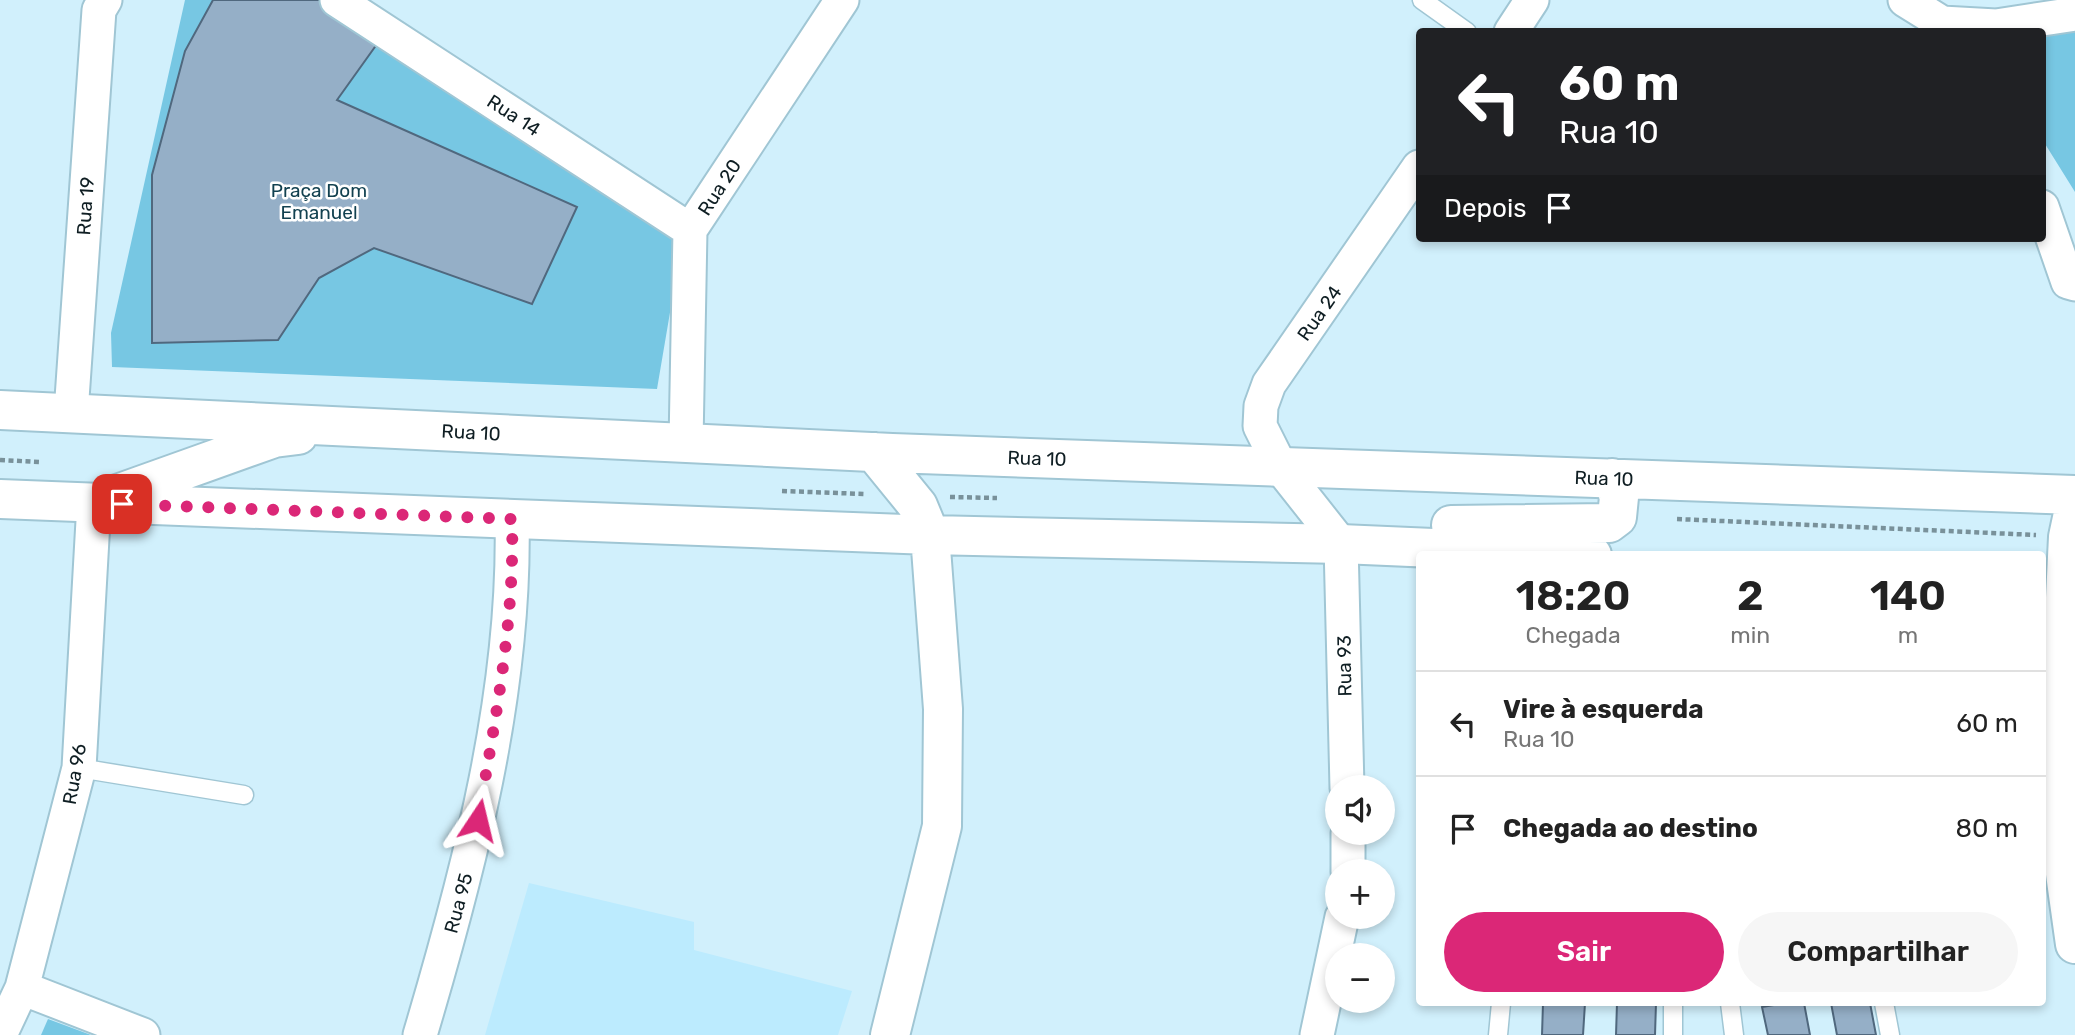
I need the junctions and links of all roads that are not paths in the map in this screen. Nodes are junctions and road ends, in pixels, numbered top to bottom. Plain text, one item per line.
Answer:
1 (105, 0) edge
2 (337, 0) edge
3 (842, 0) edge
4 (1422, 0) edge
5 (1532, 0) edge
6 (1905, 0) edge
7 (2075, 14) edge
8 (1945, 27) edge
9 (1461, 28) edge
10 (1514, 28) edge
11 (1416, 171) edge
12 (2046, 219) edge
13 (690, 230) junction
14 (2075, 284) edge
15 (0, 410) edge
16 (71, 413) junction
17 (352, 427) junction
18 (686, 443) junction
19 (874, 452) junction
20 (1281, 468) junction
21 (1612, 478) junction
22 (2075, 495) edge
23 (0, 499) edge
24 (94, 503) junction
25 (512, 519) junction
26 (2071, 520) edge
27 (930, 535) junction
28 (1341, 544) junction
29 (1389, 546) junction
30 (1502, 551) edge
31 (2061, 574) edge
32 (79, 768) junction
33 (1346, 775) edge
34 (244, 795) dead end
35 (1339, 929) edge
36 (2075, 944) edge
37 (22, 988) junction
38 (1501, 1006) edge
39 (1674, 1006) edge
40 (1730, 1006) edge
41 (1885, 1006) edge
42 (0, 1035) edge
43 (143, 1035) edge
44 (421, 1035) edge
45 (890, 1035) edge
46 (1317, 1035) edge
47 (1498, 1035) edge
48 (1673, 1035) edge
49 (1734, 1035) edge
50 (1890, 1035) edge

1 - 16 street, Rua 19
2 - 13 street, Rua 14
3 - 13 street, Rua 20
4 - 9 lane
5 - 10 street
6 - 8 street
7 - 8 street
11 - 20 street, Rua 24
12 - 14 street
13 - 18 street, Rua 20
15 - 16 main road, Rua 10
16 - 17 main road, Rua 10
17 - 18 main road, Rua 10
17 - 24 main road
18 - 19 main road, Rua 10
19 - 20 main road, Rua 10
19 - 27 main road
20 - 21 main road, Rua 10
20 - 28 street, Rua 24
21 - 22 main road, Rua 10
21 - 29 main road
23 - 24 main road
24 - 25 main road
24 - 32 street, Rua 96
25 - 27 main road
25 - 44 street, Rua 95
26 - 31 main road
27 - 28 main road
27 - 45 main road
28 - 29 main road
28 - 33 street, Rua 93
29 - 30 main road
31 - 36 main road
32 - 34 lane
32 - 37 street, Rua 96
35 - 46 street
37 - 42 street, Rua 96
37 - 43 street
38 - 47 lane
39 - 48 lane
40 - 49 lane
41 - 50 lane

